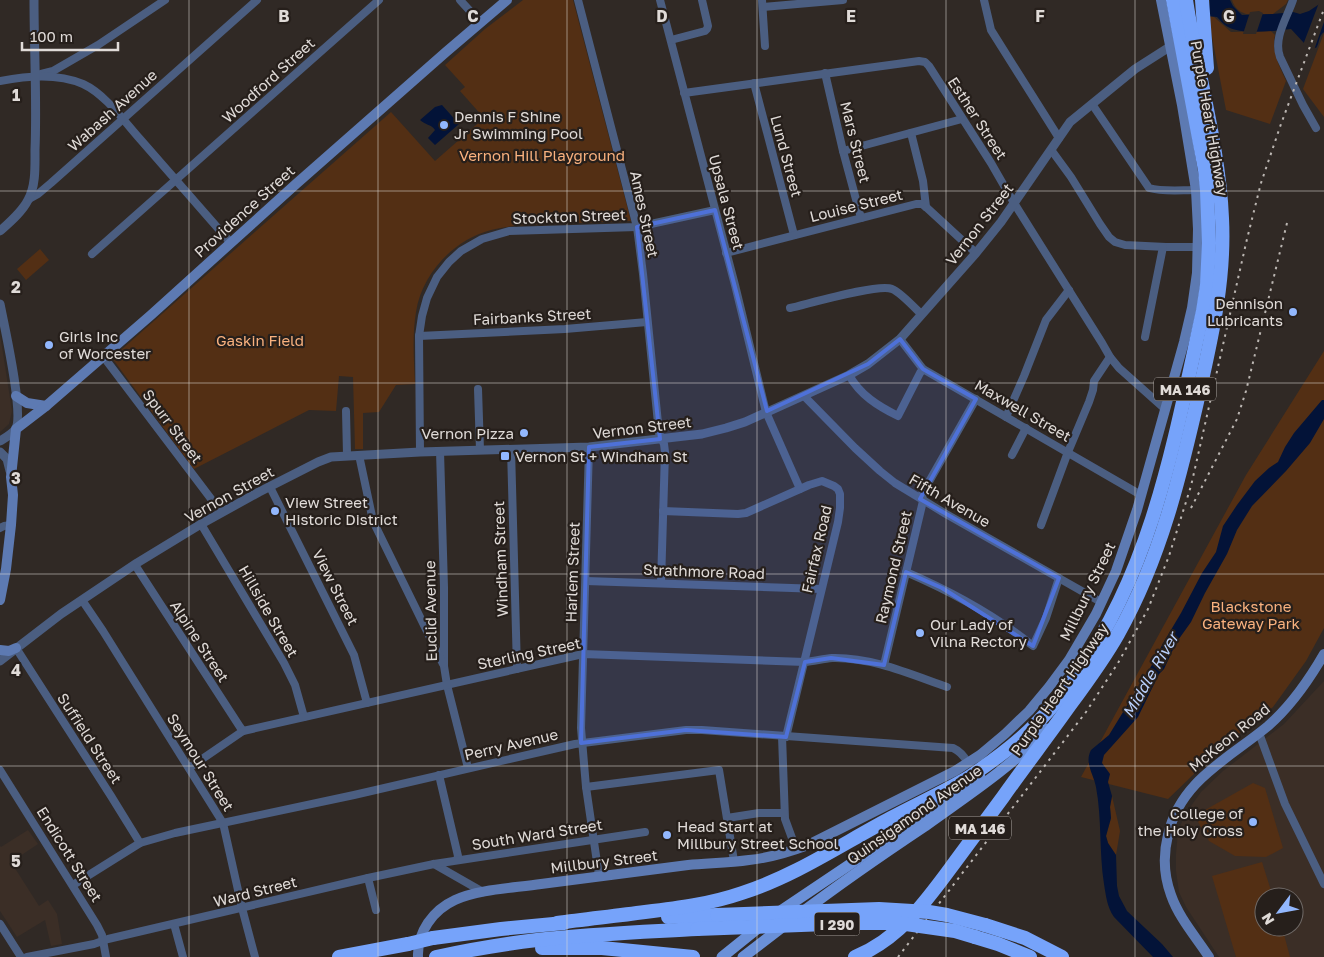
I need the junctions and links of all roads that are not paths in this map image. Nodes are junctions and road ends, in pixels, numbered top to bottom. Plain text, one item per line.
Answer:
1 (34, 0) edge
2 (166, 0) edge
3 (257, 0) edge
4 (379, 0) edge
5 (460, 0) edge
6 (507, 0) edge
7 (578, 0) edge
8 (660, 0) edge
9 (702, 0) edge
10 (843, 0) edge
11 (984, 0) edge
12 (1161, 0) edge
13 (1169, 0) edge
14 (1173, 0) edge
15 (1186, 0) edge
16 (1202, 0) edge
17 (762, 4) edge
18 (1292, 4) edge
19 (480, 22) junction
20 (671, 40) junction
21 (765, 46) dead end
22 (1171, 46) junction
23 (1183, 53) junction
24 (825, 73) junction
25 (35, 76) junction
26 (0, 80) edge
27 (754, 83) junction
28 (684, 93) junction
29 (1092, 104) junction
30 (962, 118) junction
31 (122, 120) junction
32 (1316, 128) dead end
33 (910, 133) junction
34 (1059, 138) junction
35 (843, 151) junction
36 (1052, 151) junction
37 (1214, 151) junction
38 (176, 180) junction
39 (1196, 190) junction
40 (29, 199) junction
41 (1014, 203) junction
42 (926, 207) junction
43 (715, 210) junction
44 (861, 218) junction
45 (637, 227) junction
46 (0, 231) edge
47 (794, 235) junction
48 (230, 242) junction
49 (1198, 246) junction
50 (1163, 247) junction
51 (726, 253) junction
52 (976, 253) junction
53 (92, 254) dead end
54 (1069, 290) junction
55 (0, 304) edge
56 (790, 308) dead end
57 (921, 314) junction
58 (647, 322) junction
59 (419, 336) junction
60 (1145, 337) dead end
61 (900, 339) junction
62 (103, 356) junction
63 (1110, 357) junction
64 (923, 369) junction
65 (849, 375) junction
66 (478, 389) dead end
67 (16, 396) junction
68 (804, 396) junction
69 (976, 400) junction
70 (46, 406) junction
71 (1165, 409) junction
72 (346, 411) dead end
73 (766, 412) junction
74 (1006, 417) junction
75 (1026, 428) junction
76 (16, 429) junction
77 (662, 439) junction
78 (0, 441) edge
79 (589, 447) junction
80 (511, 449) junction
81 (480, 450) junction
82 (440, 451) junction
83 (0, 452) edge
84 (420, 452) junction
85 (1068, 452) junction
86 (347, 455) junction
87 (359, 455) junction
88 (1012, 455) dead end
89 (11, 477) junction
90 (270, 487) junction
91 (800, 489) junction
92 (1141, 495) junction
93 (923, 501) junction
94 (663, 511) junction
95 (221, 512) junction
96 (11, 524) junction
97 (201, 524) junction
98 (1041, 525) dead end
99 (0, 528) edge
100 (135, 565) junction
101 (906, 572) junction
102 (1060, 578) junction
103 (586, 581) junction
104 (661, 583) junction
105 (821, 589) junction
106 (0, 600) edge
107 (82, 600) junction
108 (1101, 602) junction
109 (16, 648) junction
110 (0, 650) edge
111 (583, 654) junction
112 (1324, 654) edge
113 (0, 661) edge
114 (805, 662) junction
115 (884, 665) junction
116 (444, 666) junction
117 (517, 669) junction
118 (1089, 680) junction
119 (447, 685) junction
120 (947, 687) dead end
121 (367, 703) junction
122 (304, 717) junction
123 (243, 731) junction
124 (1259, 732) junction
125 (784, 737) junction
126 (1019, 740) junction
127 (581, 742) junction
128 (968, 763) junction
129 (189, 768) junction
130 (468, 768) junction
131 (0, 770) edge
132 (439, 775) junction
133 (586, 787) junction
134 (784, 813) junction
135 (727, 818) junction
136 (223, 823) junction
137 (644, 832) dead end
138 (594, 839) junction
139 (140, 842) junction
140 (796, 849) junction
141 (457, 860) junction
142 (734, 862) junction
143 (434, 864) junction
144 (599, 876) junction
145 (368, 878) junction
146 (1324, 884) edge
147 (73, 886) junction
148 (483, 892) junction
149 (242, 908) junction
150 (717, 908) junction
151 (376, 910) dead end
152 (0, 924) edge
153 (174, 924) junction
154 (103, 941) junction
155 (21, 957) edge
156 (27, 957) edge
157 (106, 957) edge
158 (183, 957) edge
159 (255, 957) edge
160 (339, 957) edge
161 (418, 957) edge
162 (436, 957) edge
163 (693, 957) edge
164 (722, 957) edge
165 (743, 957) edge
166 (855, 957) edge
167 (1030, 957) edge
168 (1062, 957) edge
169 (1209, 957) edge

1 - 25 street
2 - 25 street
3 - 31 street, Wabash Avenue
4 - 38 street, Woodford Street
5 - 19 street
6 - 19 main road, Providence Street
7 - 45 street, Ames Street
8 - 20 street, Upsala Street
9 - 20 street
10 - 17 street
11 - 34 street
12 - 22 main road, Millbury Street
13 - 23 highway
14 - 23 highway, Purple Heart Highway / MA 146
15 - 37 highway, Purple Heart Highway / MA 146
16 - 37 highway
17 - 21 street
18 - 32 street
19 - 48 main road, Providence Street
20 - 28 street, Upsala Street
22 - 29 street, Vernon Street
22 - 39 main road, Millbury Street
23 - 126 highway, Purple Heart Highway / MA 146
24 - 27 street, Esther Street
24 - 30 street, Esther Street
24 - 35 street, Mars Street
25 - 26 street
25 - 31 street
25 - 40 street
27 - 28 street, Esther Street
27 - 47 street, Lund Street
28 - 43 street, Upsala Street
29 - 34 street, Vernon Street
29 - 39 street
30 - 33 street
30 - 41 street, Esther Street
31 - 38 street
31 - 40 street, Wabash Avenue
33 - 35 street
33 - 42 street
34 - 36 street, Vernon Street
35 - 44 street, Mars Street
36 - 41 street, Vernon Street
36 - 50 street
37 - 118 highway, Purple Heart Highway / MA 146
38 - 48 street
38 - 53 street, Woodford Street
39 - 49 main road, Millbury Street
40 - 46 street
41 - 52 street, Vernon Street
41 - 54 street, Esther Street
42 - 44 street, Louise Street
42 - 52 street, Louise Street
43 - 45 street, Stockton Street
43 - 51 street, Upsala Street
44 - 47 street, Louise Street
45 - 58 street, Ames Street
45 - 59 street, Stockton Street
47 - 51 street, Louise Street
48 - 62 main road, Providence Street
49 - 50 street
49 - 71 main road, Millbury Street
50 - 60 street
51 - 73 street, Upsala Street
52 - 57 street, Vernon Street
54 - 63 street, Esther Street
54 - 74 street
55 - 67 street
56 - 57 street
57 - 61 street, Vernon Street
58 - 59 street, Fairbanks Street
58 - 77 street, Ames Street
59 - 84 street, Stockton Street
61 - 64 street, Maxwell Street
61 - 65 street, Vernon Street
62 - 70 main road, Providence Street
62 - 95 street, Spurr Street
63 - 71 street, Esther Street
63 - 85 street
64 - 65 street
64 - 69 street, Maxwell Street
65 - 68 street, Vernon Street
66 - 81 street
67 - 70 main road
67 - 76 street
68 - 73 street, Vernon Street
68 - 93 street, Fifth Avenue
69 - 74 street, Maxwell Street
69 - 93 street, Raymond Street
70 - 76 main road, Providence Street
71 - 92 main road, Millbury Street
72 - 86 street
73 - 77 street, Vernon Street
73 - 91 street, Upsala Street
74 - 75 street, Maxwell Street
75 - 85 street, Maxwell Street
75 - 88 street
76 - 78 street, Providence Street
76 - 89 main road
77 - 79 street, Vernon Street
77 - 94 street, Ames Street
79 - 80 street, Vernon Street
79 - 103 street, Harlem Street
80 - 81 street, Vernon Street
80 - 117 street, Windham Street
81 - 82 street, Vernon Street
82 - 84 street, Vernon Street
82 - 116 street, Euclid Avenue
83 - 89 street
84 - 87 street, Vernon Street
85 - 92 street, Maxwell Street
85 - 98 street
86 - 87 street, Vernon Street
86 - 90 street, Vernon Street
87 - 116 street
89 - 96 main road
90 - 95 street, Vernon Street
90 - 121 street, View Street
91 - 94 street, Fairfax Road
91 - 105 street, Fairfax Road
92 - 108 main road, Millbury Street
93 - 101 street, Raymond Street
93 - 102 street, Fifth Avenue
94 - 104 street, Ames Street
95 - 97 street, Vernon Street
96 - 99 street
96 - 106 main road
97 - 100 street, Vernon Street
97 - 122 street, Hillside Street
100 - 107 street, Vernon Street
100 - 123 street, Alpine Street
101 - 102 street
101 - 115 street, Raymond Street
102 - 108 street, Fifth Avenue
103 - 104 street, Strathmore Road
103 - 111 street, Harlem Street
104 - 105 street, Strathmore Road
105 - 114 street, Fairfax Road
107 - 109 street, Vernon Street
107 - 129 street, Seymour Street
108 - 128 main road, Millbury Street
109 - 110 main road
109 - 113 street, Vernon Street
109 - 139 street, Suffield Street
111 - 114 street, Sterling Street
111 - 117 street, Sterling Street
111 - 127 street, Harlem Street
112 - 124 main road, McKeon Road
114 - 115 street, Sterling Street
114 - 125 street, Fairfax Road
115 - 120 street, Sterling Street
116 - 119 street, Euclid Avenue
117 - 119 street, Sterling Street
118 - 165 main road, Quinsigamond Avenue
118 - 166 highway, Purple Heart Highway / MA 146
119 - 121 street, Sterling Street
119 - 130 street, Euclid Avenue
121 - 122 street, Sterling Street
122 - 123 street, Sterling Street
123 - 129 street, Sterling Street
124 - 146 street
124 - 169 main road, McKeon Road
125 - 127 street, Perry Avenue
125 - 128 street, Perry Avenue
125 - 134 street, Fairfax Road
126 - 150 highway, Purple Heart Highway / MA 146
126 - 164 main road, Quinsigamond Avenue
127 - 130 street, Perry Avenue
127 - 133 street, Harlem Street
128 - 140 main road, Millbury Street
129 - 136 street, Seymour Street
130 - 132 street, Perry Avenue
131 - 147 street, Endicott Street
132 - 136 street, Perry Avenue
132 - 141 street
133 - 135 street
133 - 138 street, Harlem Street
134 - 135 street
134 - 140 street, Fairfax Road
135 - 142 street
136 - 139 street, Perry Avenue
136 - 149 street, Seymour Street
137 - 138 street, South Ward Street
138 - 141 street, South Ward Street
138 - 144 street, Harlem Street
139 - 147 street, Perry Avenue
140 - 142 main road, Millbury Street
141 - 143 street, South Ward Street
142 - 144 main road, Millbury Street
143 - 145 street, Ward Street
143 - 148 street
144 - 148 main road, Millbury Street
145 - 149 street, Ward Street
145 - 151 street
147 - 154 street, Endicott Street
148 - 161 main road, Millbury Street
149 - 153 street, Ward Street
149 - 159 street, Seymour Street
150 - 160 highway, I 290, bridge
150 - 168 highway, I 290, bridge
152 - 155 street
153 - 154 street, Ward Street
153 - 158 street
154 - 156 street, Ward Street
154 - 157 street, Endicott Street
162 - 163 highway
162 - 167 highway, I 290, bridge

